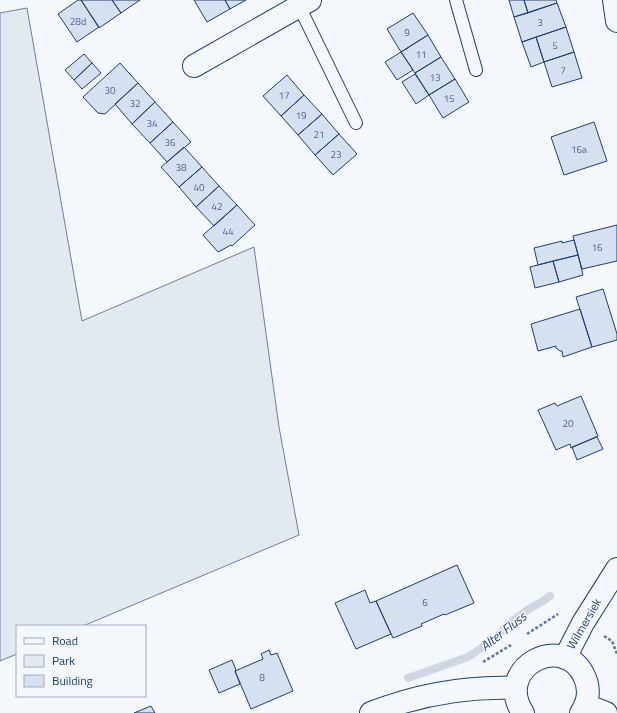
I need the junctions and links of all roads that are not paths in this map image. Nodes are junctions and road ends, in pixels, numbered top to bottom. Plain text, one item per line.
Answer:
1 (456, 0) edge
2 (614, 0) edge
3 (304, 3) edge
4 (617, 21) edge
5 (194, 66) dead end
6 (476, 70) dead end
7 (356, 122) dead end
8 (617, 569) edge
9 (565, 658) junction
10 (516, 688) junction
11 (583, 709) edge
12 (371, 713) edge
13 (522, 713) edge
14 (606, 713) edge

1 - 6 lane
2 - 4 street
3 - 5 street
3 - 7 lane
8 - 9 street, Wilmersiek
9 - 10 street
9 - 11 street
10 - 12 street
10 - 13 street
11 - 14 street

